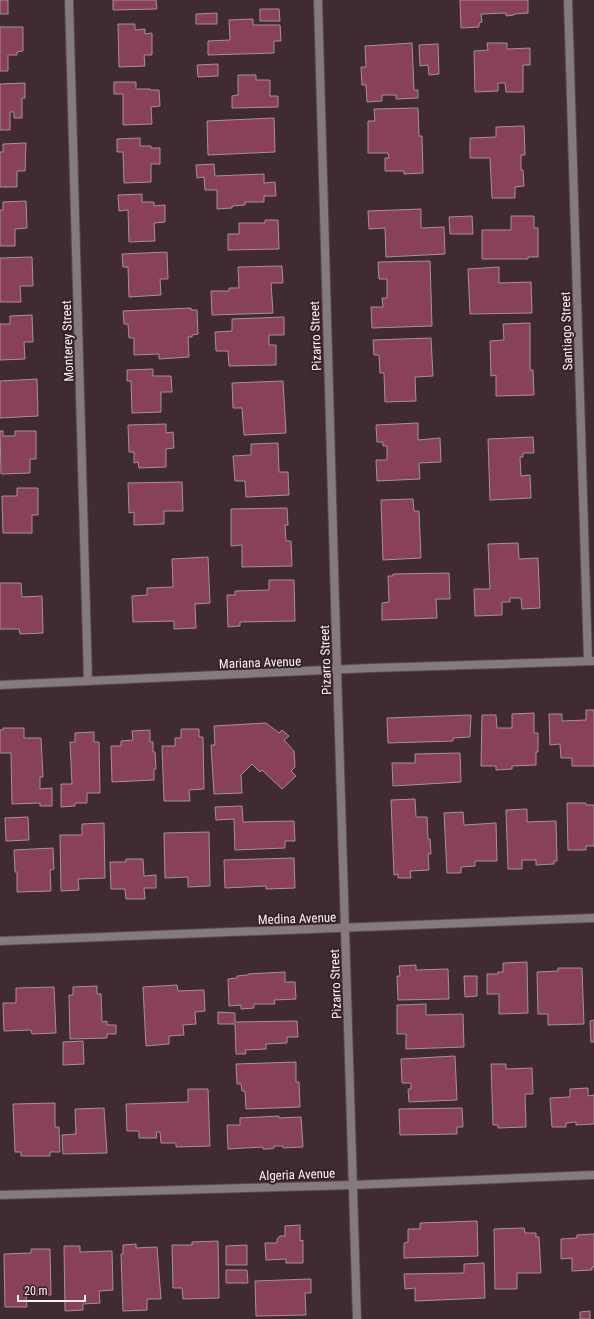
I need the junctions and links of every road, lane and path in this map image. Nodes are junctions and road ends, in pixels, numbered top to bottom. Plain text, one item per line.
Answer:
1 (69, 0) edge
2 (318, 0) edge
3 (568, 0) edge
4 (591, 661) edge
5 (337, 670) junction
6 (88, 681) junction
7 (0, 685) edge
8 (594, 918) edge
9 (346, 928) junction
10 (0, 941) edge
11 (594, 1175) edge
12 (353, 1185) junction
13 (0, 1195) edge
14 (357, 1319) edge

1 - 6 street, Monterey Street
2 - 5 street, Pizarro Street
3 - 4 street, Santiago Street
4 - 5 street, Mariana Avenue
5 - 6 street, Mariana Avenue
5 - 9 street, Pizarro Street
6 - 7 street, Mariana Avenue
8 - 9 street, Medina Avenue
9 - 10 street, Medina Avenue
9 - 12 street, Pizarro Street
11 - 12 street, Algeria Avenue
12 - 13 street, Algeria Avenue
12 - 14 street, Pizarro Street

